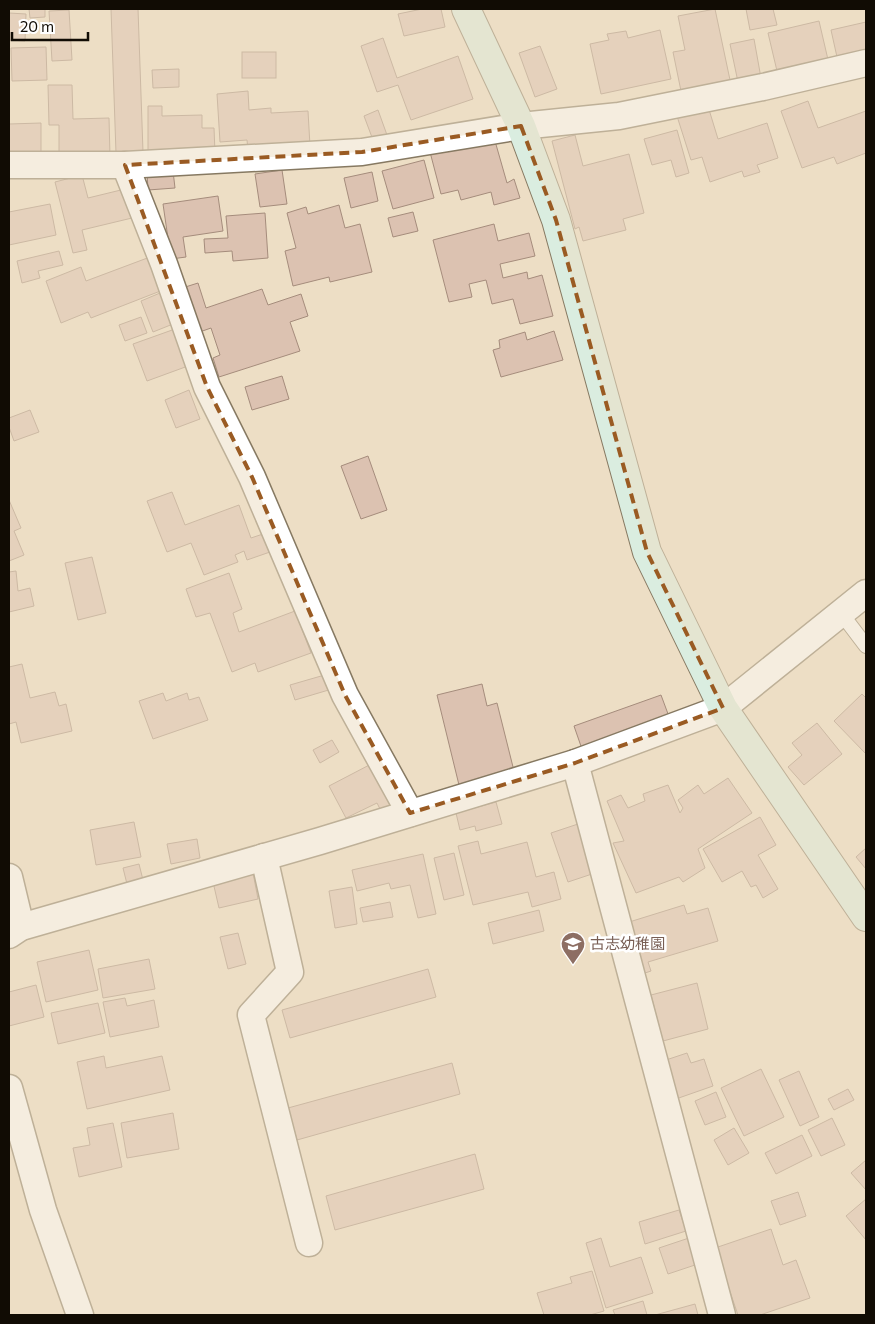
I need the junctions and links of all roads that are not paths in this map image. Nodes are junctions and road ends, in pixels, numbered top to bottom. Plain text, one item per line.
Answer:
1 (466, 9) edge
2 (866, 63) edge
3 (521, 126) junction
4 (9, 165) edge
5 (125, 165) junction
6 (866, 593) edge
7 (841, 613) junction
8 (866, 646) edge
9 (723, 708) junction
10 (575, 763) junction
11 (410, 813) junction
12 (264, 857) junction
13 (9, 877) edge
14 (866, 917) edge
15 (15, 931) edge
16 (9, 1088) edge
17 (309, 1243) dead end
18 (80, 1315) edge
19 (722, 1315) edge

1 - 3 street
2 - 3 street
3 - 5 street
3 - 9 street
4 - 5 street
5 - 11 street
6 - 7 street
7 - 8 lane
7 - 9 street
9 - 10 street
9 - 14 street
10 - 11 street
10 - 19 street
11 - 12 street
12 - 15 street
12 - 17 street
13 - 15 street
16 - 18 street

